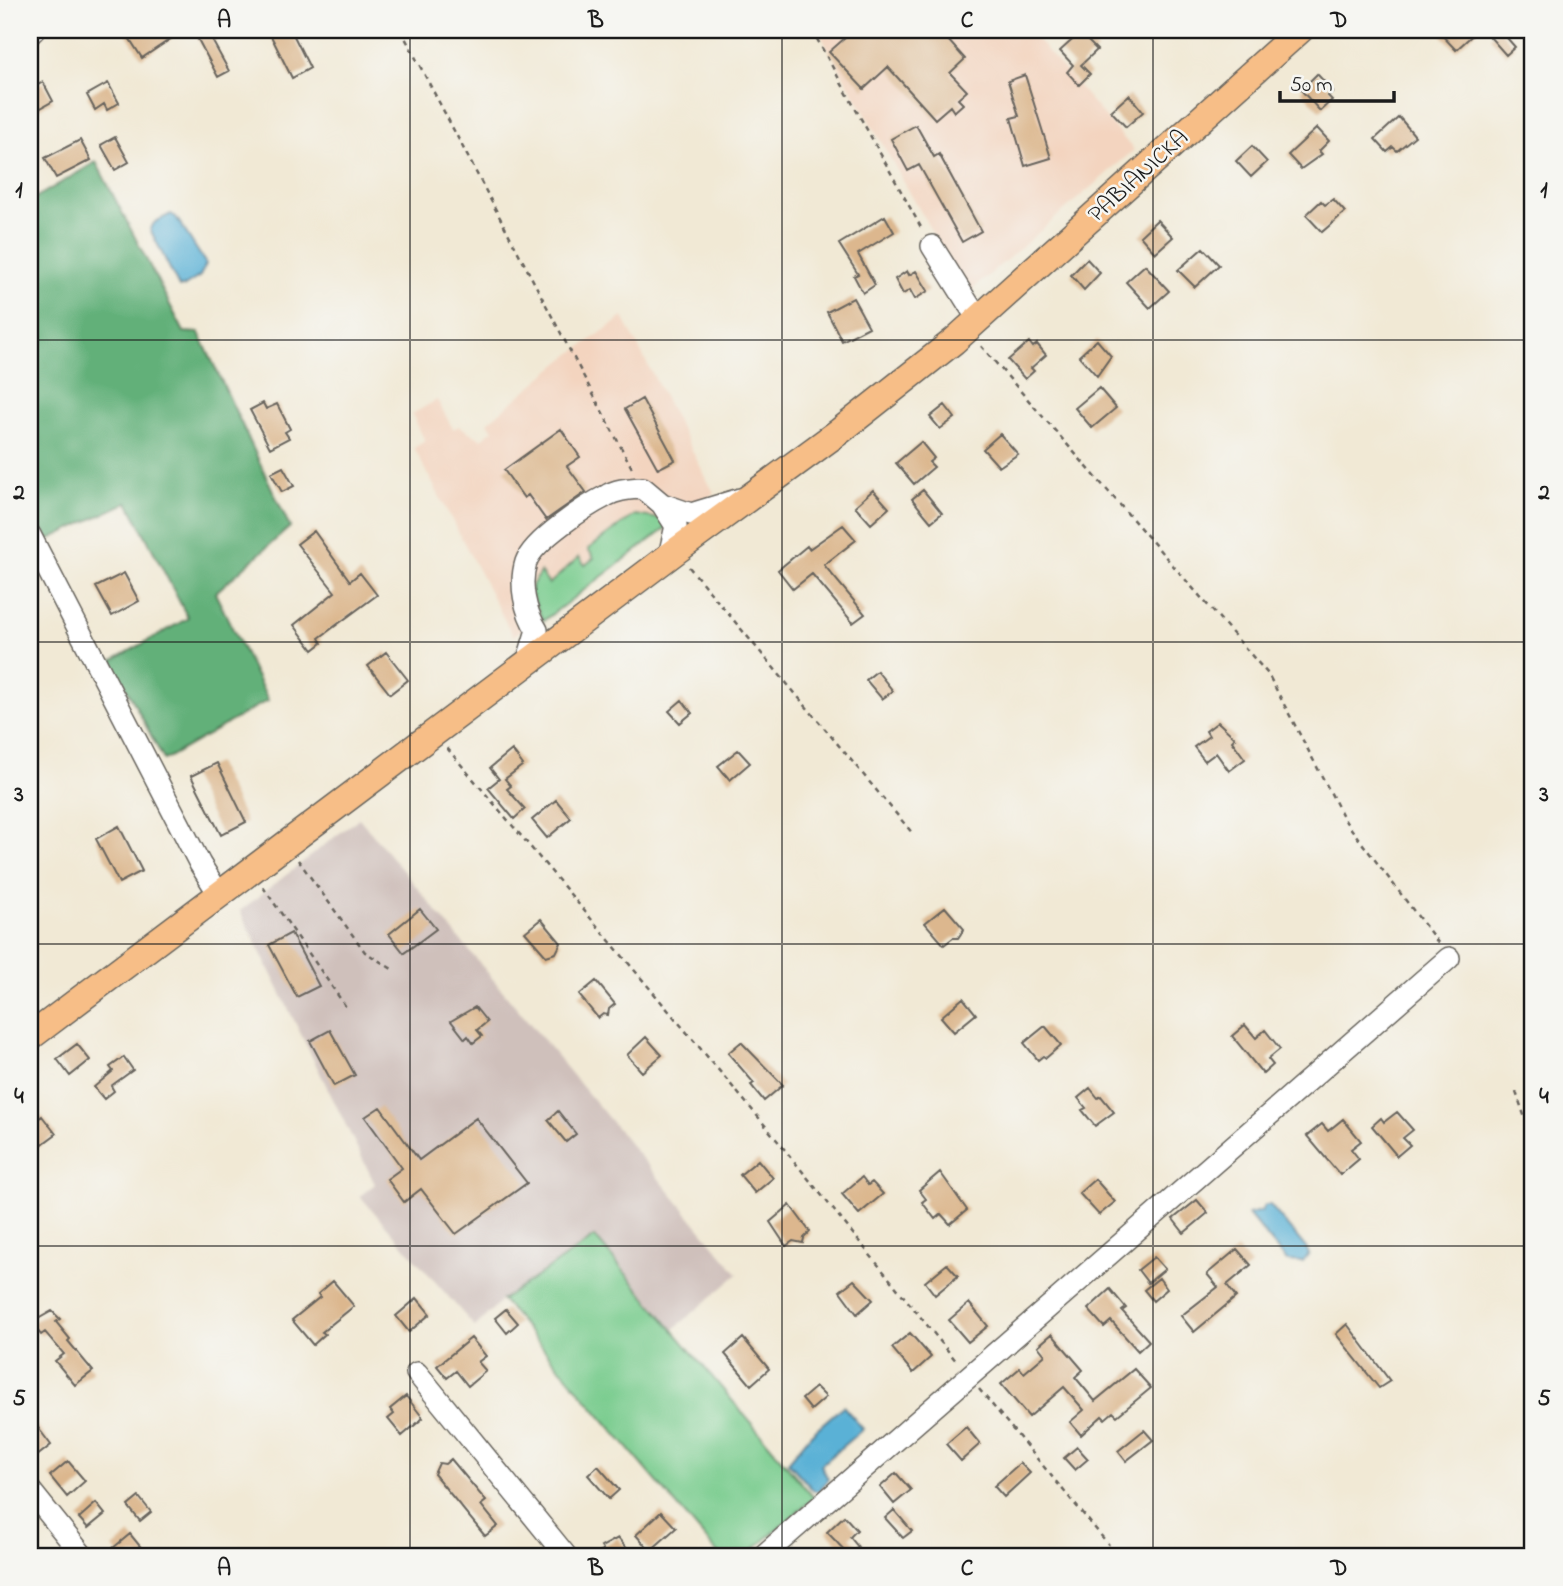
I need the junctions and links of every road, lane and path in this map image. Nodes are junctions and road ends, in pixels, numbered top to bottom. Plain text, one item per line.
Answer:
1 (34, 30) edge
2 (401, 30) edge
3 (812, 30) edge
4 (1300, 30) edge
5 (30, 34) edge
6 (932, 246) joint
7 (975, 325) junction
8 (643, 488) junction
9 (749, 496) junction
10 (662, 504) junction
11 (30, 535) edge
12 (672, 553) junction
13 (550, 634) junction
14 (434, 732) junction
15 (914, 835) dead end
16 (285, 844) junction
17 (251, 870) junction
18 (219, 894) junction
19 (1449, 958) joint
20 (393, 969) dead end
21 (346, 1007) dead end
22 (30, 1038) edge
23 (1516, 1091) dead end
24 (1533, 1141) edge
25 (417, 1373) dead end
26 (969, 1377) junction
27 (30, 1490) edge
28 (1109, 1545) dead end
29 (83, 1556) edge
30 (566, 1556) edge
31 (763, 1556) edge

1 - 5 street
2 - 8 path
3 - 6 path
4 - 7 main road, PABIANICKA
6 - 7 street
7 - 9 main road, PABIANICKA
7 - 19 path
8 - 10 street
8 - 13 street
9 - 10 street
9 - 12 main road, PABIANICKA
10 - 12 street
11 - 18 street
12 - 13 main road, PABIANICKA
12 - 15 path
13 - 14 main road, PABIANICKA
14 - 16 main road, PABIANICKA
14 - 26 path
16 - 17 main road, PABIANICKA
16 - 20 path
17 - 18 main road, PABIANICKA
17 - 21 path
18 - 22 main road, PABIANICKA
19 - 26 street
23 - 24 path
25 - 30 street
26 - 28 path
26 - 31 street
27 - 29 street

